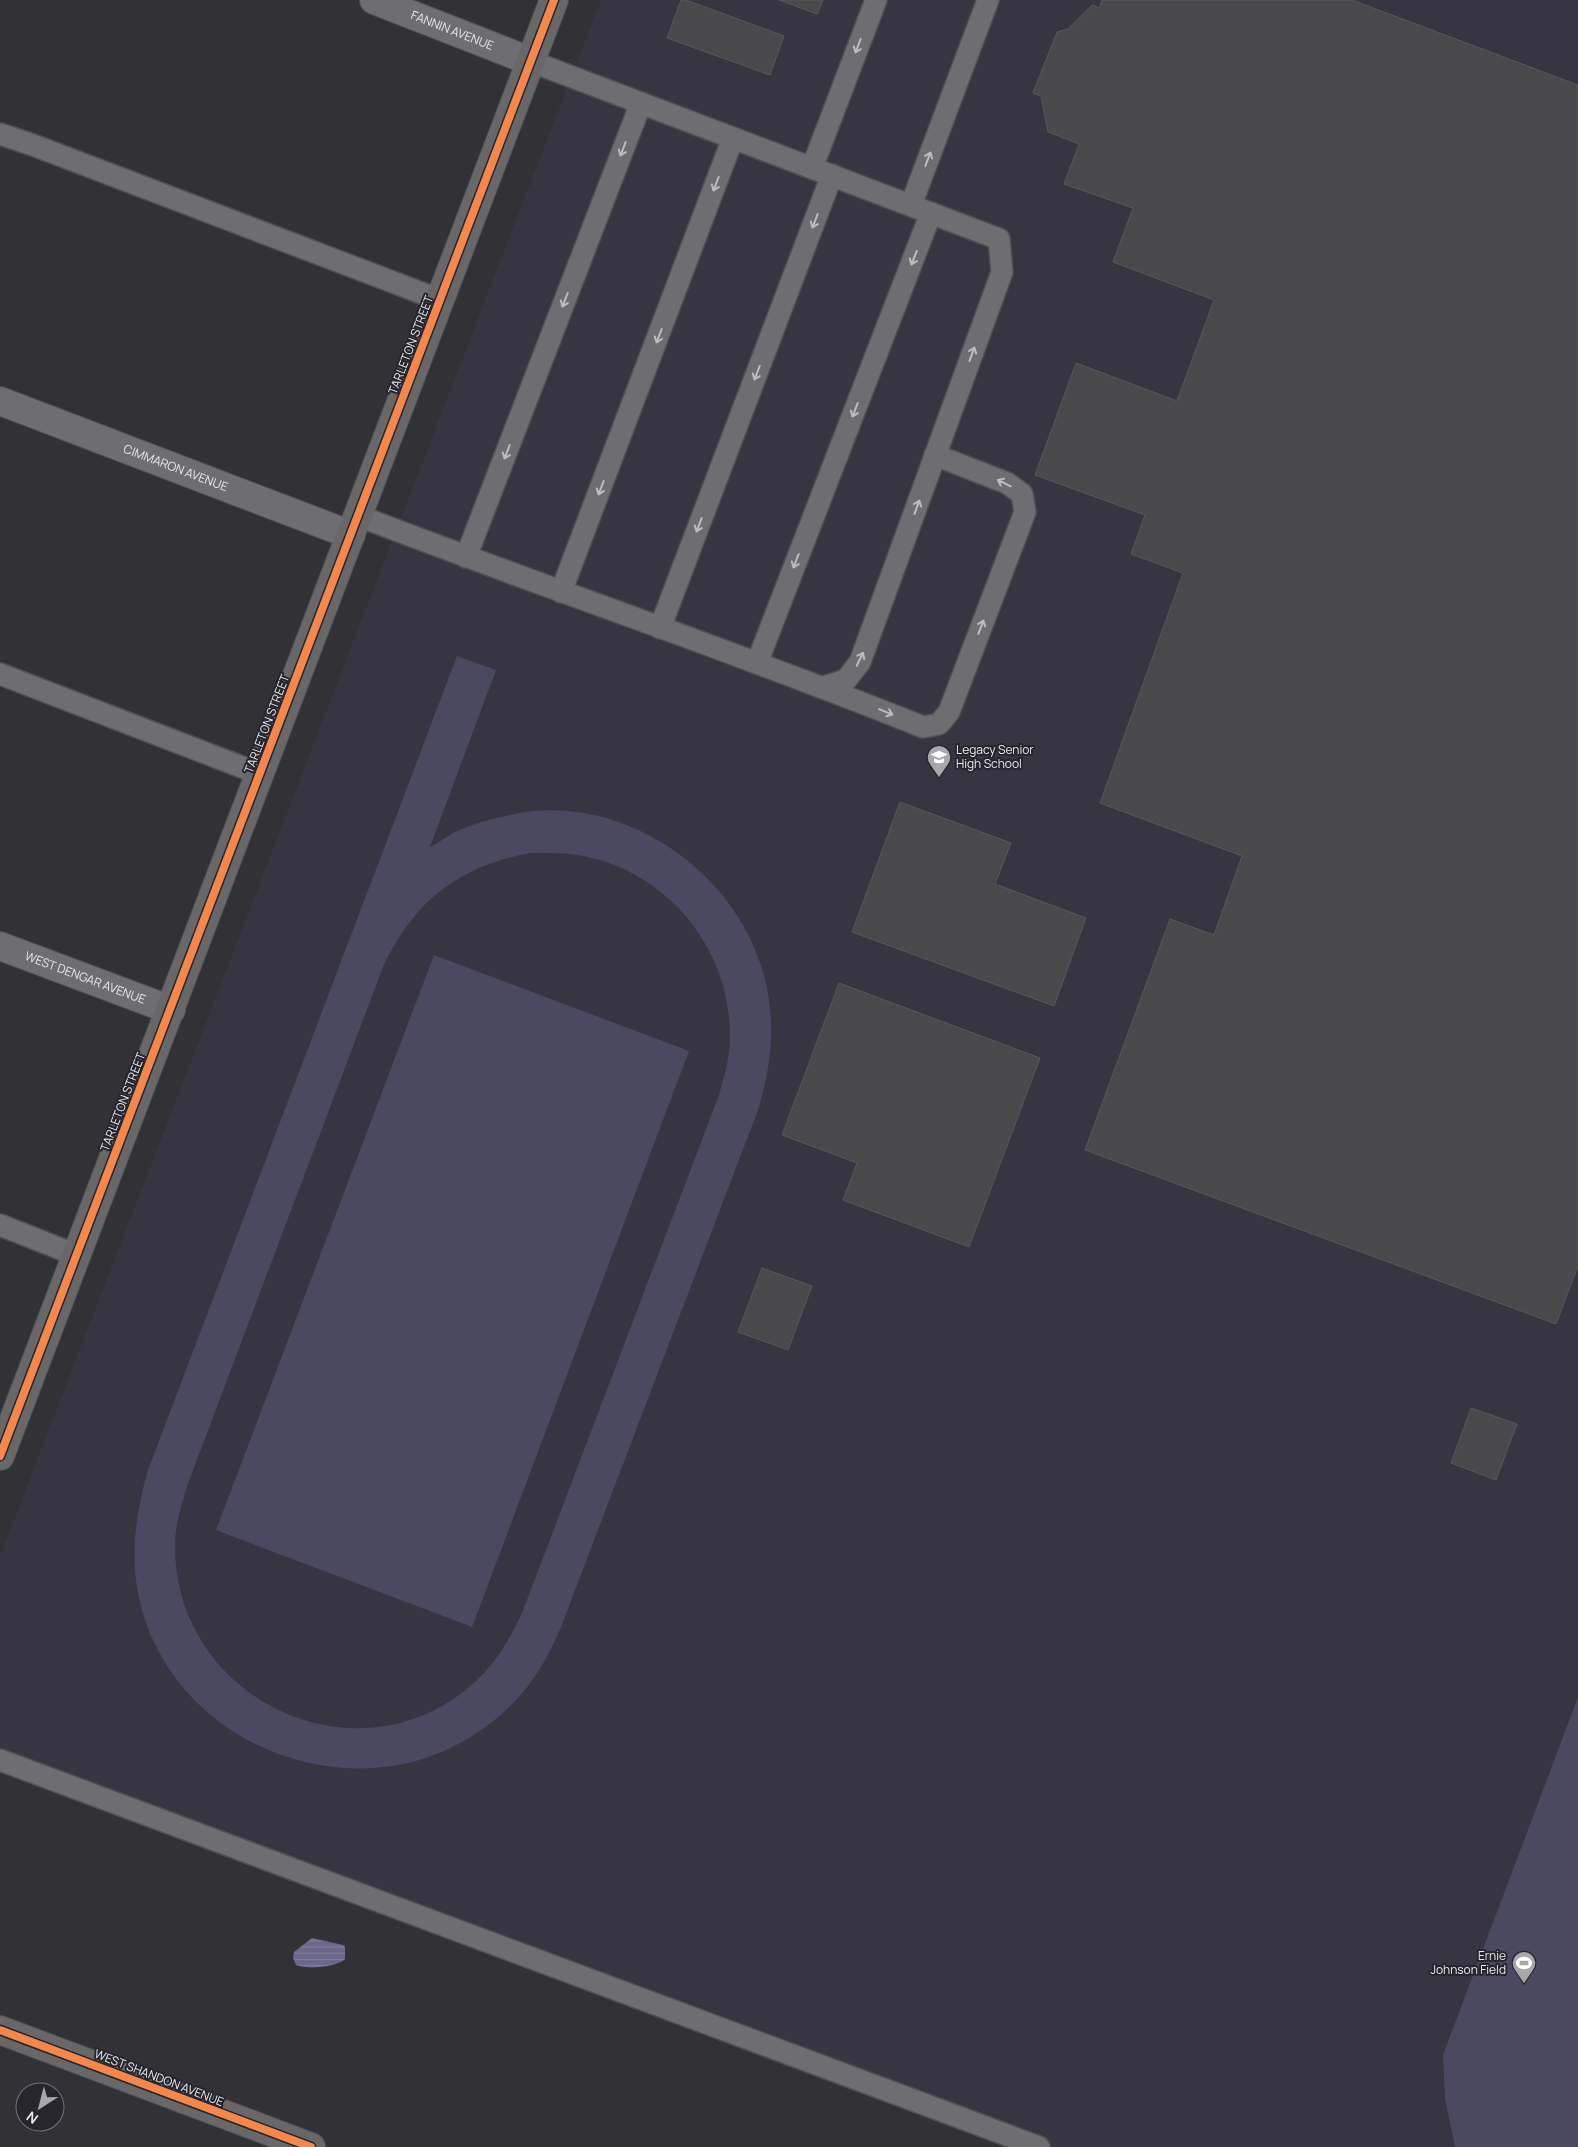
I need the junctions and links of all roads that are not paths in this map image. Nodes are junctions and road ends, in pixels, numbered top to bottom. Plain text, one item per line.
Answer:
1 (374, 0) edge
2 (554, 0) edge
3 (876, 0) edge
4 (988, 0) edge
5 (530, 61) junction
6 (641, 103) junction
7 (0, 134) edge
8 (733, 138) junction
9 (812, 168) junction
10 (832, 176) junction
11 (911, 205) junction
12 (931, 213) junction
13 (440, 300) junction
14 (0, 401) edge
15 (936, 455) junction
16 (355, 526) junction
17 (466, 557) junction
18 (562, 592) junction
19 (660, 628) junction
20 (757, 663) junction
21 (0, 674) edge
22 (824, 687) junction
23 (260, 774) junction
24 (0, 946) edge
25 (170, 1010) junction
26 (0, 1225) edge
27 (76, 1255) junction
28 (0, 1456) edge
29 (0, 1760) edge
30 (0, 2030) edge
31 (311, 2147) edge
32 (1039, 2147) edge

1 - 5 street, FANNIN AVENUE
2 - 5 street, TARLETON STREET
3 -> 9 lane
11 -> 4 lane
5 - 6 lane
5 - 13 street, TARLETON STREET
6 - 8 lane
6 -> 17 lane
7 - 13 lane
8 - 9 lane
8 -> 18 lane
9 - 10 lane
10 - 11 lane
10 -> 19 lane
11 - 12 lane
15 -> 12 lane
12 -> 20 lane
13 - 16 street, TARLETON STREET
14 - 16 street, CIMMARON AVENUE
22 -> 15 lane
22 -> 15 lane
16 - 17 lane
16 - 23 street, TARLETON STREET
17 - 18 lane
18 - 19 lane
19 - 20 lane
20 - 22 lane
21 - 23 lane
23 - 25 street, TARLETON STREET
24 - 25 street, WEST DENGAR AVENUE
25 - 27 street, TARLETON STREET
26 - 27 lane
27 - 28 street, TARLETON STREET
29 - 32 lane
30 - 31 street, WEST SHANDON AVENUE

